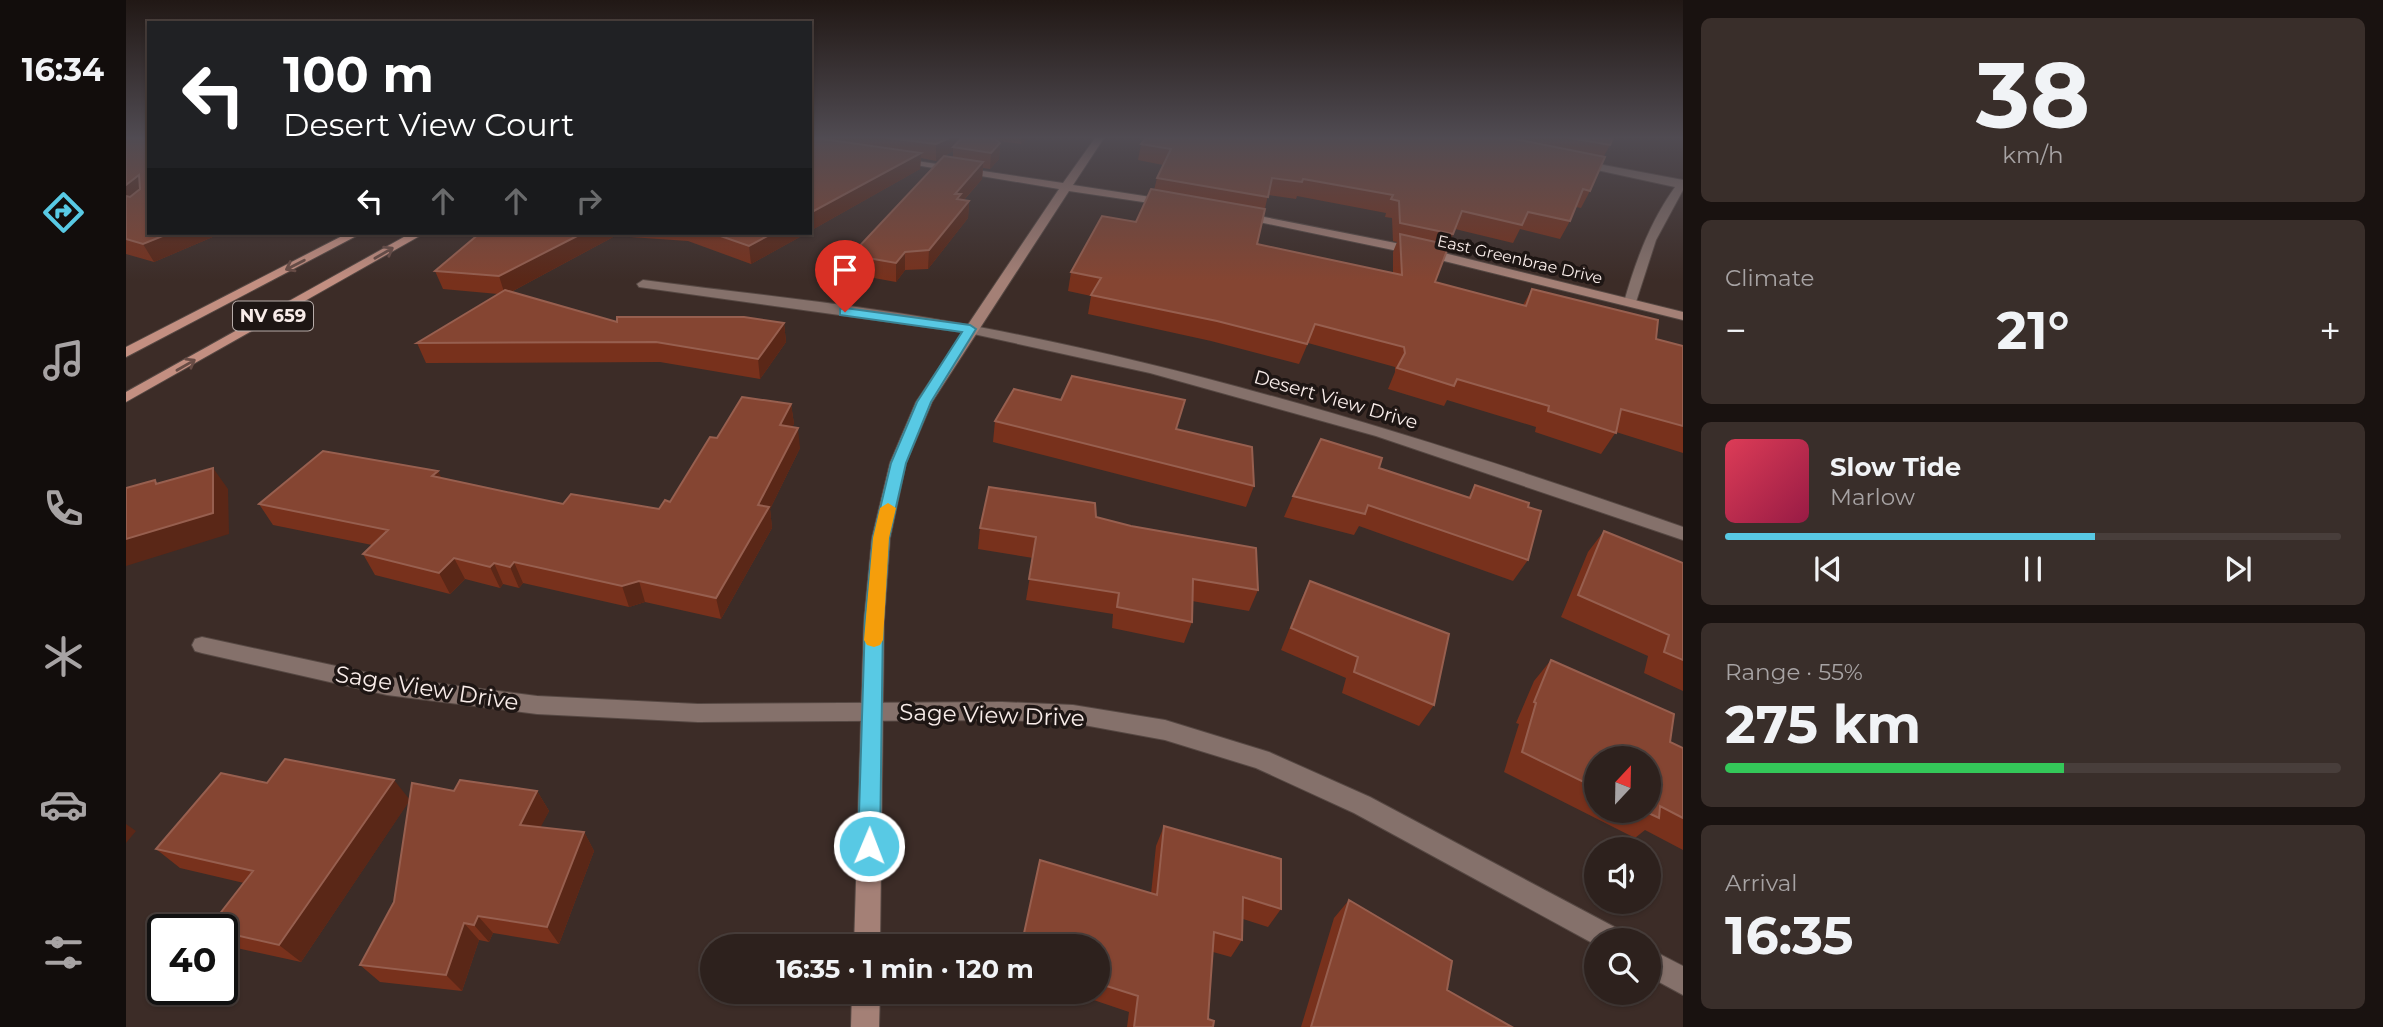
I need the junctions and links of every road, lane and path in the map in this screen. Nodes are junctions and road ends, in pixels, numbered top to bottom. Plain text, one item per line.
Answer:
1 (1058, 186) edge
2 (1682, 186) edge
3 (1065, 187) junction
4 (1182, 205) edge
5 (1221, 212) edge
6 (352, 235) edge
7 (415, 235) edge
8 (643, 285) dead end
9 (1630, 302) junction
10 (1683, 316) edge
11 (970, 329) junction
12 (126, 353) edge
13 (126, 398) edge
14 (1683, 534) edge
15 (202, 645) dead end
16 (872, 712) junction
17 (1591, 928) edge
18 (867, 934) edge
19 (1661, 968) edge
20 (1683, 981) edge
21 (866, 1004) edge
22 (865, 1027) edge

1 - 3 street
2 - 9 street
3 - 4 street
3 - 11 street
5 - 9 street, East Greenbrae Drive
6 -> 12 main road, NV 659
13 -> 7 main road, NV 659
8 - 11 street, Desert View Drive
9 - 10 street, East Greenbrae Drive
11 - 14 street, Desert View Drive
11 - 16 street
15 - 16 street, Sage View Drive
16 - 17 street, Sage View Drive
16 - 18 street
19 - 20 street
21 - 22 street

